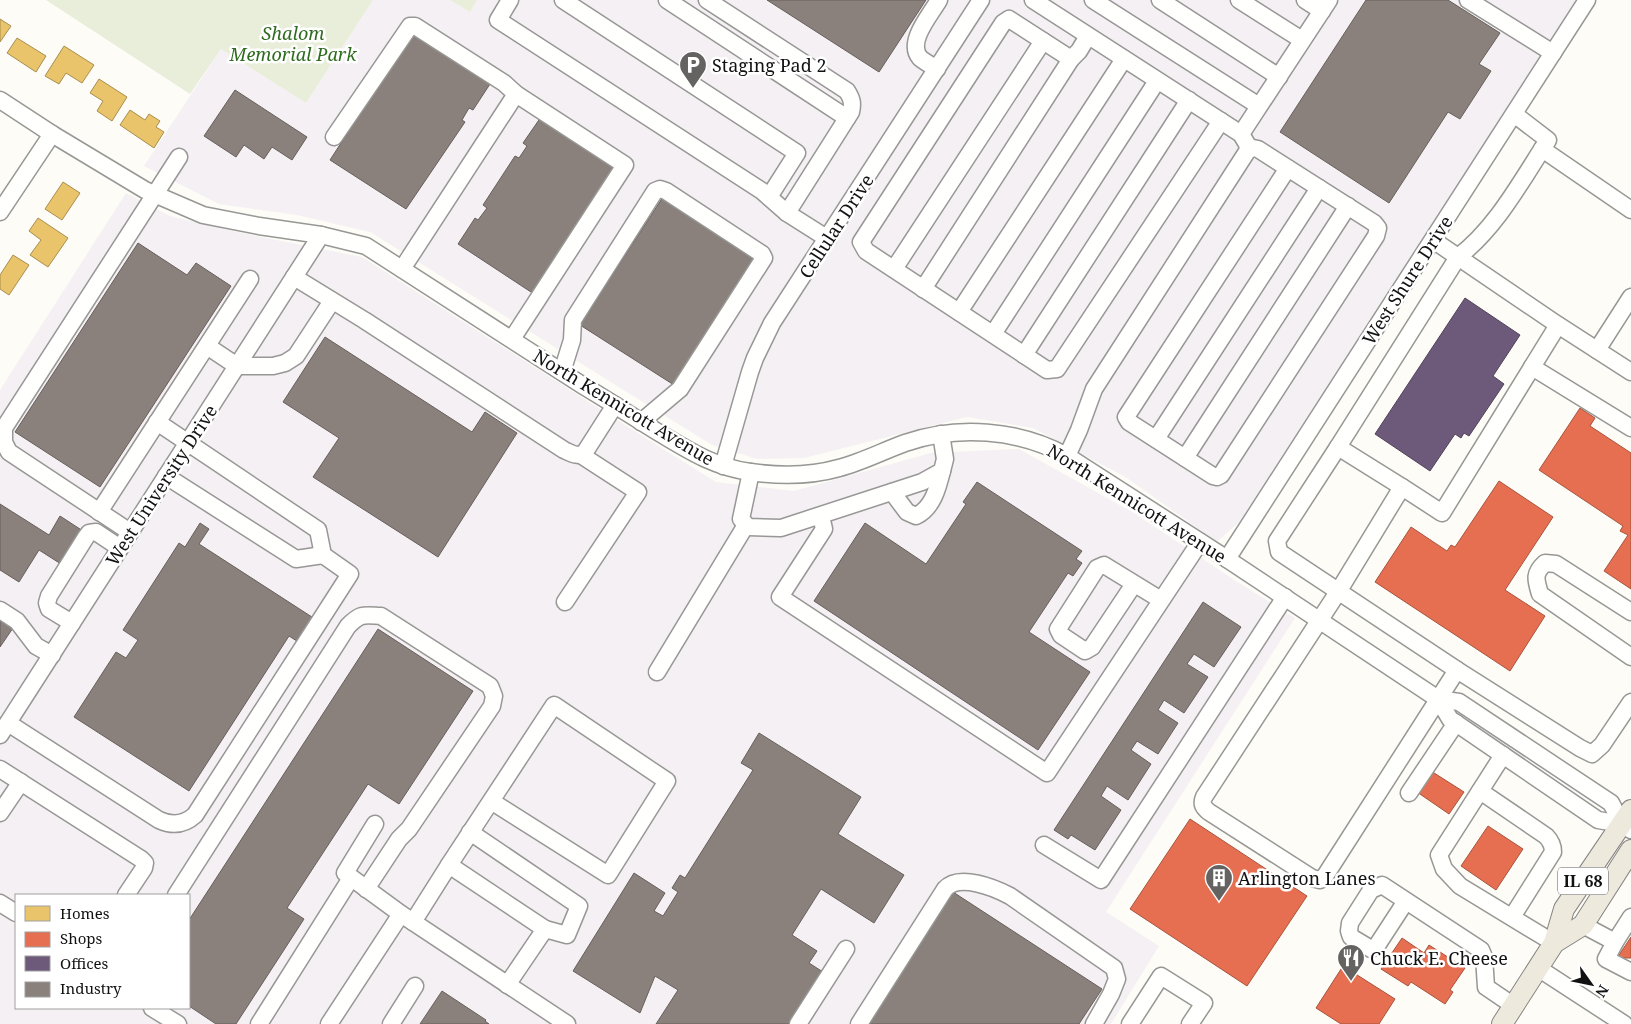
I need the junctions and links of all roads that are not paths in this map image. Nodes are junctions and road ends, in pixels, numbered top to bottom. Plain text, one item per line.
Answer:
1 (510, 0) edge
2 (563, 0) edge
3 (667, 0) edge
4 (700, 0) edge
5 (708, 0) edge
6 (939, 0) edge
7 (982, 0) edge
8 (1033, 0) edge
9 (1093, 0) edge
10 (1160, 0) edge
11 (1239, 0) edge
12 (1305, 0) edge
13 (1468, 0) edge
14 (1587, 0) edge
15 (1325, 5) edge
16 (690, 15) junction
17 (1088, 36) junction
18 (1302, 40) junction
19 (1043, 41) junction
20 (1553, 53) junction
21 (1071, 59) junction
22 (1124, 59) junction
23 (937, 70) junction
24 (1279, 76) junction
25 (1157, 81) junction
26 (516, 94) junction
27 (0, 100) edge
28 (1189, 100) junction
29 (1259, 106) junction
30 (1514, 114) junction
31 (847, 118) junction
32 (1221, 121) junction
33 (52, 134) junction
34 (1240, 134) junction
35 (334, 137) dead end
36 (1542, 149) junction
37 (1248, 150) junction
38 (179, 157) dead end
39 (1288, 168) junction
40 (1319, 188) junction
41 (156, 195) junction
42 (769, 197) junction
43 (1348, 206) junction
44 (1631, 210) edge
45 (0, 212) edge
46 (787, 213) junction
47 (321, 235) junction
48 (828, 239) junction
49 (1433, 240) junction
50 (1458, 257) junction
51 (402, 269) junction
52 (894, 269) junction
53 (294, 277) junction
54 (250, 279) dead end
55 (923, 289) junction
56 (1631, 297) edge
57 (332, 301) junction
58 (959, 312) junction
59 (1558, 325) junction
60 (993, 334) junction
61 (512, 339) junction
62 (207, 346) junction
63 (1597, 350) junction
64 (1024, 355) junction
65 (237, 366) junction
66 (1532, 367) junction
67 (562, 372) junction
68 (1631, 372) edge
69 (615, 405) junction
70 (157, 422) junction
71 (641, 422) junction
72 (1631, 428) edge
73 (941, 434) junction
74 (1156, 439) junction
75 (188, 443) junction
76 (1338, 447) junction
77 (581, 455) junction
78 (1067, 456) junction
79 (1185, 458) junction
80 (723, 466) junction
81 (942, 470) junction
82 (751, 472) junction
83 (166, 476) junction
84 (1402, 487) junction
85 (892, 492) junction
86 (99, 512) junction
87 (821, 516) junction
88 (746, 525) junction
89 (130, 532) junction
90 (1200, 542) junction
91 (120, 548) junction
92 (323, 555) junction
93 (1227, 559) junction
94 (1134, 584) junction
95 (1338, 592) junction
96 (1285, 598) junction
97 (1161, 600) junction
98 (566, 602) dead end
99 (0, 610) edge
100 (1631, 612) edge
101 (1319, 620) junction
102 (72, 623) junction
103 (52, 655) junction
104 (1631, 657) edge
105 (1457, 670) junction
106 (657, 672) dead end
107 (1438, 699) junction
108 (1631, 702) edge
109 (1456, 723) junction
110 (3, 727) edge
111 (1503, 755) junction
112 (0, 769) edge
113 (20, 782) junction
114 (1480, 791) junction
115 (1408, 794) dead end
116 (491, 801) junction
117 (0, 813) edge
118 (1628, 821) edge
119 (375, 824) dead end
120 (470, 832) junction
121 (1044, 845) dead end
122 (1631, 850) edge
123 (449, 865) junction
124 (352, 878) junction
125 (366, 888) junction
126 (127, 894) edge
127 (177, 894) edge
128 (1406, 900) dead end
129 (0, 902) edge
130 (15, 912) edge
131 (1512, 917) junction
132 (1631, 917) edge
133 (407, 918) junction
134 (1583, 925) junction
135 (545, 929) junction
136 (1615, 942) junction
137 (1554, 943) junction
138 (846, 949) dead end
139 (1538, 968) junction
140 (1631, 972) edge
141 (507, 985) junction
142 (414, 986) dead end
143 (1514, 1006) junction
144 (154, 1009) edge
145 (178, 1024) edge
146 (259, 1024) edge
147 (329, 1024) edge
148 (391, 1024) edge
149 (566, 1024) edge
150 (798, 1024) edge
151 (859, 1024) edge
152 (1094, 1024) edge
153 (1130, 1024) edge
154 (1190, 1024) edge
155 (1502, 1024) edge
156 (1624, 1024) edge

1 - 42 street
2 - 42 street
3 - 16 street
4 - 16 street
5 - 31 street
6 - 23 street
7 - 23 street, Cellular Drive
8 - 17 street
9 - 29 street
10 - 24 street
11 - 18 street
12 - 15 street
13 - 20 street
14 - 20 street, West Shure Drive
15 - 18 street
16 - 31 street
17 - 21 street
17 - 22 street
18 - 24 street
19 - 21 street
19 - 52 street
19 - 52 street
20 - 30 street, West Shure Drive
21 - 55 street
22 - 25 street
22 - 58 street
23 - 48 street, Cellular Drive
24 - 29 street
25 - 28 street
25 - 60 street
26 - 35 street
26 - 51 street
26 - 61 street
27 - 33 street, North Kennicott Avenue
28 - 32 street
28 - 64 street
29 - 34 street
30 - 36 street
30 - 49 street, West Shure Drive
31 - 46 street
32 - 34 street
32 - 64 street
33 - 41 street, North Kennicott Avenue
33 - 45 street
34 - 37 street
36 - 44 street
36 - 50 street
37 - 39 street
37 - 78 street
38 - 41 street
39 - 40 street
39 - 74 street
40 - 43 street
40 - 74 street
41 - 47 street, North Kennicott Avenue
41 - 86 street
42 - 46 street
43 - 79 street
43 - 79 street
46 - 48 street
47 - 51 street, North Kennicott Avenue
47 - 53 street, West University Drive
48 - 80 street, Cellular Drive
49 - 50 street
49 - 93 street, West Shure Drive
50 - 59 street
50 - 76 street
51 - 61 street, North Kennicott Avenue
52 - 55 street
53 - 57 street
53 - 65 street, West University Drive
54 - 62 street
55 - 58 street
56 - 63 street
57 - 65 street
57 - 77 street
58 - 60 street
59 - 63 street
59 - 66 street
60 - 64 street
61 - 67 street, North Kennicott Avenue
62 - 65 street
62 - 70 street
63 - 68 street
65 - 75 street, West University Drive
66 - 72 street
66 - 84 street
67 - 69 street, North Kennicott Avenue
67 - 71 street
69 - 71 street, North Kennicott Avenue
69 - 77 street
70 - 75 street
70 - 86 street
71 - 80 street, North Kennicott Avenue
73 - 78 street, North Kennicott Avenue
73 - 81 street
73 - 82 street, North Kennicott Avenue
74 - 79 street
75 - 83 street, West University Drive
75 - 92 street
76 - 84 street
76 - 95 street
77 - 98 street
78 - 90 street, North Kennicott Avenue
80 - 82 street, North Kennicott Avenue
81 - 85 street
81 - 85 street
82 - 88 street
83 - 89 street, West University Drive
83 - 92 street
84 - 95 street
85 - 87 street
86 - 89 street
87 - 88 street
87 - 97 street
88 - 106 street
89 - 91 street, West University Drive
90 - 93 street, North Kennicott Avenue
90 - 97 street
91 - 102 street, West University Drive
91 - 102 street
92 - 110 street
93 - 96 street, North Kennicott Avenue
94 - 94 street
94 - 97 street
95 - 101 street
95 - 105 street
96 - 101 street, North Kennicott Avenue
96 - 121 street
99 - 103 street
100 - 104 street
101 - 107 street, North Kennicott Avenue
101 - 107 street
102 - 103 street, West University Drive
103 - 110 street, West University Drive
105 - 107 street
105 - 108 street
107 - 109 street, North Kennicott Avenue
107 - 118 street, North Kennicott Avenue
109 - 111 street, North Kennicott Avenue
109 - 115 street
111 - 114 street
111 - 118 street, North Kennicott Avenue
112 - 113 street
113 - 117 street
113 - 126 street
114 - 131 street
114 - 131 street
116 - 116 street
116 - 120 street
118 - 137 main road, IL 68
119 - 124 street
120 - 123 street
120 - 135 street
122 - 134 main road, IL 68
123 - 133 street
123 - 135 street
124 - 125 street
124 - 146 street
125 - 127 street
125 - 133 street
128 - 143 street
129 - 130 street
131 - 137 street
132 - 136 street
133 - 141 street
133 - 147 street
134 - 136 street
134 - 137 main road, IL 68
135 - 141 street
136 - 140 street
137 - 139 main road, IL 68
138 - 150 street
139 - 143 main road, IL 68
139 - 156 street
141 - 149 street
142 - 148 street
143 - 155 main road, IL 68
144 - 145 street
151 - 152 street
153 - 154 street

